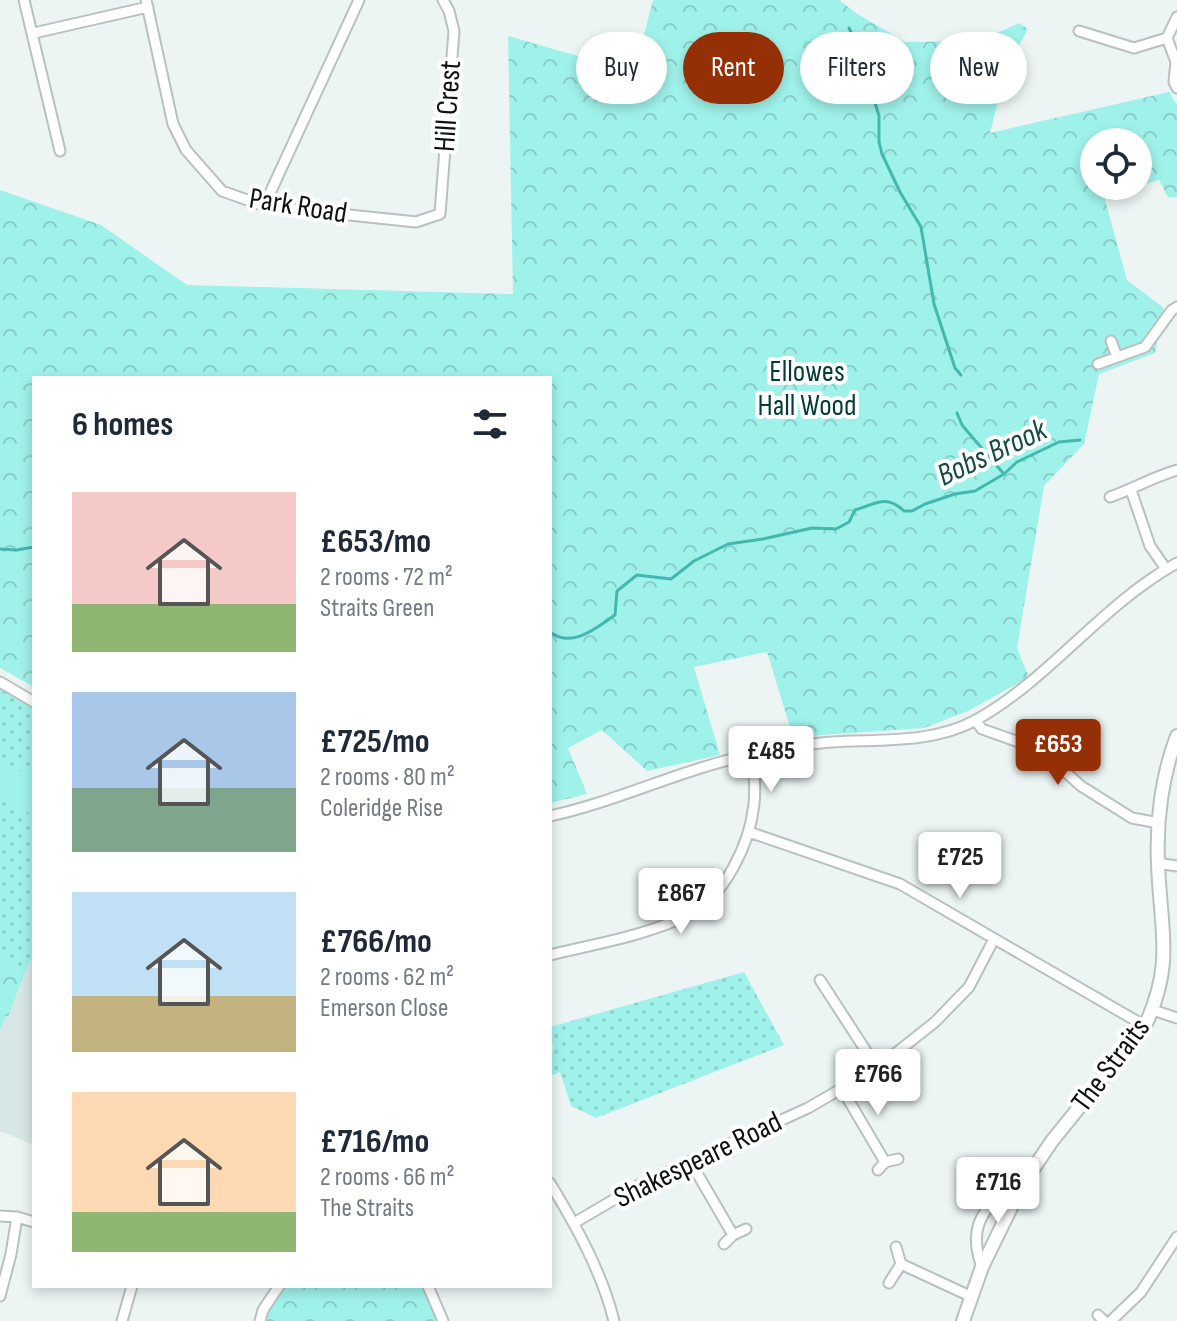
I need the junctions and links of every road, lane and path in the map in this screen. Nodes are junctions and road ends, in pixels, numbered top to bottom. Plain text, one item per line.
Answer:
1 (24, 0) edge
2 (359, 0) edge
3 (443, 0) edge
4 (147, 4) edge
5 (1177, 17) edge
6 (1079, 31) dead end
7 (34, 33) junction
8 (1167, 38) junction
9 (1177, 88) edge
10 (60, 151) dead end
11 (264, 206) junction
12 (440, 214) joint
13 (1177, 307) edge
14 (1111, 341) dead end
15 (1117, 357) junction
16 (1098, 364) dead end
17 (1177, 470) edge
18 (1131, 490) junction
19 (1110, 497) dead end
20 (1177, 563) edge
21 (1166, 569) junction
22 (0, 682) edge
23 (32, 701) edge
24 (975, 720) junction
25 (1177, 736) edge
26 (752, 755) junction
27 (552, 816) edge
28 (1159, 823) junction
29 (749, 832) junction
30 (1158, 863) junction
31 (1177, 866) edge
32 (994, 939) junction
33 (552, 955) edge
34 (820, 980) dead end
35 (1153, 1010) junction
36 (1177, 1018) edge
37 (1145, 1026) junction
38 (877, 1068) junction
39 (842, 1089) junction
40 (898, 1159) dead end
41 (690, 1161) junction
42 (552, 1186) edge
43 (1021, 1187) junction
44 (0, 1216) edge
45 (17, 1217) junction
46 (32, 1221) edge
47 (574, 1223) junction
48 (746, 1229) dead end
49 (733, 1235) junction
50 (1177, 1237) edge
51 (724, 1244) dead end
52 (896, 1247) dead end
53 (901, 1264) junction
54 (982, 1267) junction
55 (889, 1283) dead end
56 (131, 1288) edge
57 (278, 1288) edge
58 (429, 1288) edge
59 (0, 1296) edge
60 (972, 1297) junction
61 (122, 1321) edge
62 (260, 1321) edge
63 (443, 1321) edge
64 (614, 1321) edge
65 (963, 1321) edge
66 (1111, 1321) edge

1 - 7 street
2 - 11 street
3 - 12 street, Hill Crest
4 - 7 street
4 - 11 street, Park Road
5 - 8 street
6 - 8 street
7 - 10 street
8 - 9 street
11 - 12 street, Park Road
13 - 15 street
14 - 15 street
15 - 16 street
17 - 18 street
18 - 19 street
18 - 21 street
20 - 21 street
21 - 24 street
22 - 23 street
24 - 26 street
24 - 28 street
25 - 28 street, The Straits
26 - 27 street
26 - 29 street
28 - 30 street, The Straits
29 - 32 street
29 - 33 street
30 - 31 street
30 - 35 street, The Straits
32 - 37 street
32 - 38 street, Shakespeare Road
34 - 38 street
35 - 36 street
35 - 37 street, The Straits
37 - 43 street, The Straits
38 - 39 street, Shakespeare Road
39 - 40 street
39 - 41 street, Shakespeare Road
41 - 47 street, Shakespeare Road
41 - 49 street
42 - 47 street
43 - 54 street, The Straits
43 - 54 street
44 - 45 street
45 - 46 street
45 - 59 street
47 - 64 street
48 - 49 street
49 - 51 street
50 - 66 street
52 - 53 street
53 - 55 street
53 - 60 street
54 - 60 street, The Straits
56 - 61 street
57 - 62 street
58 - 63 street
60 - 65 street, The Straits

